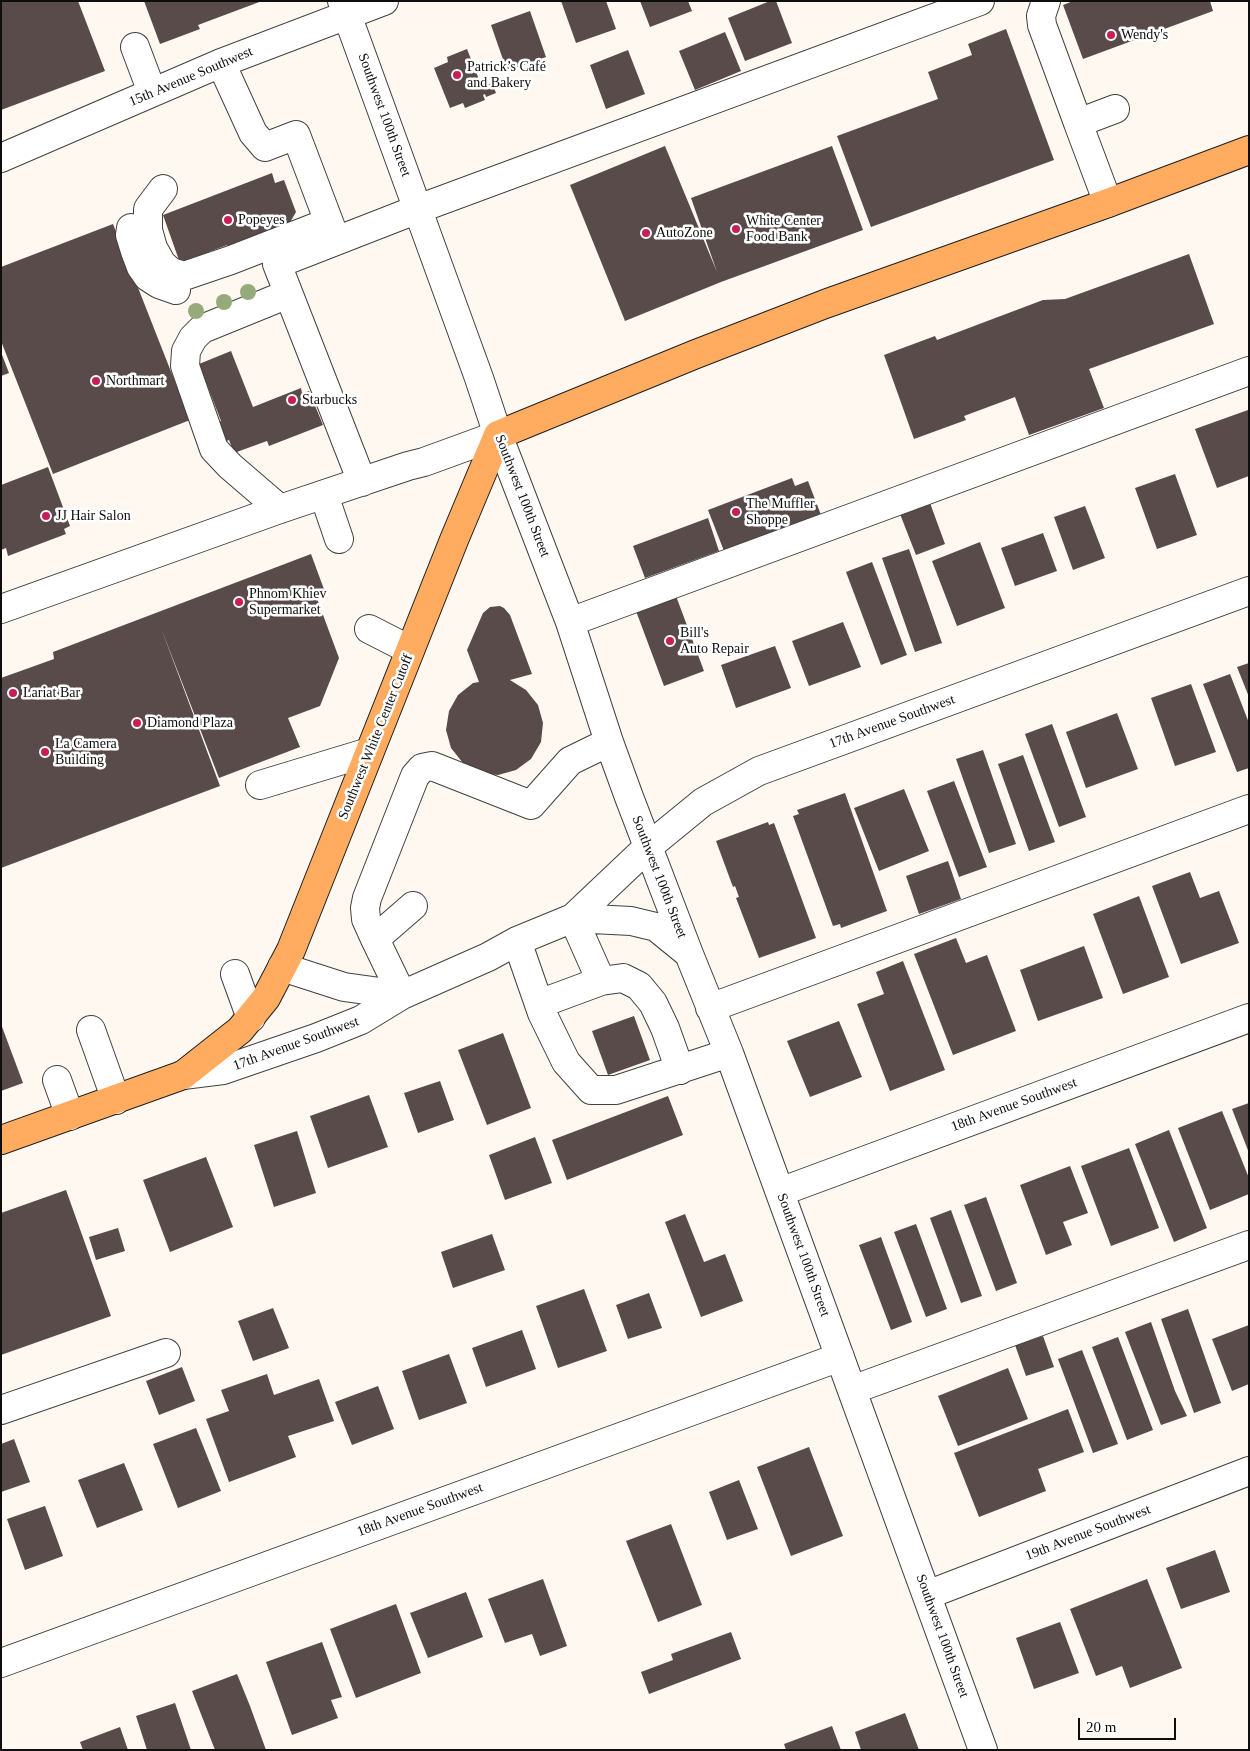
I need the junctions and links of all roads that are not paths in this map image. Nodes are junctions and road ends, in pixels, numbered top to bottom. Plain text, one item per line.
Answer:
1 (384, 1) edge
2 (980, 1) edge
3 (1046, 1) edge
4 (345, 8) edge
5 (135, 47) dead end
6 (222, 63) junction
7 (152, 92) junction
8 (1114, 109) dead end
9 (1078, 123) junction
10 (1249, 150) edge
11 (1, 158) edge
12 (1108, 203) junction
13 (418, 209) junction
14 (333, 231) junction
15 (277, 264) junction
16 (288, 294) junction
17 (1249, 371) edge
18 (498, 436) junction
19 (362, 482) junction
20 (324, 495) junction
21 (280, 509) junction
22 (339, 539) dead end
23 (1249, 591) edge
24 (1, 610) edge
25 (570, 622) junction
26 (369, 629) dead end
27 (410, 650) junction
28 (609, 742) junction
29 (369, 752) junction
30 (260, 786) dead end
31 (1249, 809) edge
32 (648, 848) junction
33 (413, 906) dead end
34 (573, 918) junction
35 (375, 939) junction
36 (518, 941) junction
37 (689, 954) junction
38 (282, 967) junction
39 (235, 974) dead end
40 (601, 982) junction
41 (402, 995) junction
42 (539, 1004) junction
43 (710, 1008) junction
44 (1249, 1018) edge
45 (246, 1024) junction
46 (91, 1030) dead end
47 (729, 1054) junction
48 (680, 1070) junction
49 (183, 1075) junction
50 (57, 1080) dead end
51 (116, 1100) junction
52 (70, 1116) junction
53 (1, 1140) edge
54 (780, 1192) junction
55 (1249, 1245) edge
56 (166, 1353) dead end
57 (840, 1357) junction
58 (852, 1390) junction
59 (1, 1410) edge
60 (1249, 1471) edge
61 (927, 1595) junction
62 (1, 1663) edge
63 (983, 1750) edge

1 - 4 street, 15th Avenue Southwest
2 - 13 street
3 - 9 street
4 - 6 street, 15th Avenue Southwest
4 - 13 street, Southwest 100th Street
5 - 7 street
6 - 7 street, 15th Avenue Southwest
6 - 14 street
7 - 11 street, 15th Avenue Southwest
8 - 9 street
9 - 12 street
10 - 12 main road
12 - 18 main road
13 - 14 street
13 - 18 street, Southwest 100th Street
14 - 15 street
14 - 15 street
15 - 16 street
16 - 19 street
16 - 21 street
17 - 25 street
18 - 19 street
18 - 25 street, Southwest 100th Street
18 - 27 main road, Southwest White Center Cutoff
19 - 20 street
20 - 21 street
20 - 22 street
21 - 24 street
23 - 32 street, 17th Avenue Southwest
25 - 28 street, Southwest 100th Street
26 - 27 street
27 - 29 main road, Southwest White Center Cutoff
28 - 32 street, Southwest 100th Street
28 - 35 street
29 - 30 street
29 - 38 main road, Southwest White Center Cutoff
31 - 43 street
32 - 34 street, 17th Avenue Southwest
32 - 37 street, Southwest 100th Street
33 - 35 street
34 - 36 street, 17th Avenue Southwest
34 - 37 street, 17th Avenue Southwest
34 - 40 street
35 - 41 street
36 - 41 street, 17th Avenue Southwest
36 - 42 street
37 - 43 street, Southwest 100th Street
38 - 41 street
38 - 45 main road, Southwest White Center Cutoff
39 - 45 street
40 - 42 street
40 - 48 street
41 - 49 street, 17th Avenue Southwest
42 - 48 street
43 - 47 street, Southwest 100th Street
44 - 54 street, 18th Avenue Southwest
45 - 49 main road, 17th Avenue Southwest
46 - 51 street
47 - 48 street
47 - 54 street, Southwest 100th Street
49 - 51 main road, 17th Avenue Southwest
50 - 52 street
51 - 52 main road, 17th Avenue Southwest
52 - 53 main road, 17th Avenue Southwest
54 - 57 street, Southwest 100th Street
55 - 58 street
56 - 59 street
57 - 58 street, Southwest 100th Street
57 - 62 street, 18th Avenue Southwest
58 - 61 street, Southwest 100th Street
60 - 61 street, 19th Avenue Southwest
61 - 63 street, Southwest 100th Street

